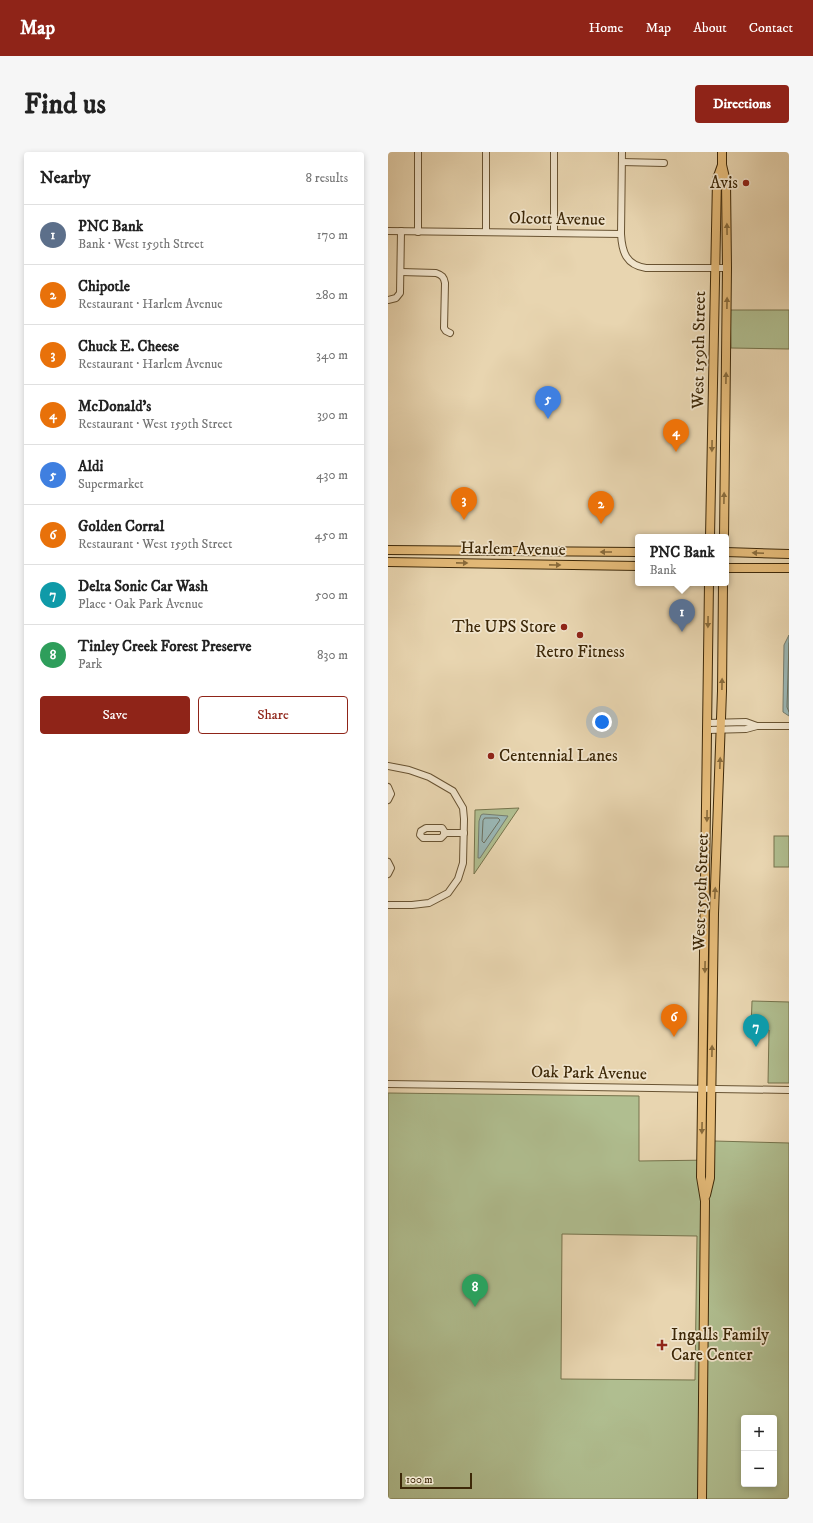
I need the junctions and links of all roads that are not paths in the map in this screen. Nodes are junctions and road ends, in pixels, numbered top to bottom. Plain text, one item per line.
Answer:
1 (418, 152) edge
2 (486, 152) edge
3 (554, 152) edge
4 (622, 152) edge
5 (722, 152) edge
6 (622, 162) junction
7 (664, 163) dead end
8 (722, 165) junction
9 (388, 231) edge
10 (401, 231) junction
11 (418, 232) junction
12 (486, 232) junction
13 (554, 232) junction
14 (621, 234) junction
15 (727, 268) junction
16 (715, 269) junction
17 (401, 272) junction
18 (388, 300) edge
19 (450, 333) dead end
20 (710, 534) edge
21 (724, 534) edge
22 (388, 550) edge
23 (635, 552) edge
24 (729, 552) edge
25 (789, 554) edge
26 (388, 562) edge
27 (635, 566) edge
28 (729, 568) edge
29 (789, 568) edge
30 (709, 586) edge
31 (723, 586) edge
32 (708, 726) junction
33 (721, 726) junction
34 (789, 726) edge
35 (388, 766) edge
36 (388, 788) edge
37 (388, 800) edge
38 (445, 833) dead end
39 (464, 833) junction
40 (388, 862) edge
41 (388, 874) edge
42 (388, 904) edge
43 (388, 1084) edge
44 (707, 1089) junction
45 (789, 1090) edge
46 (702, 1499) edge

1 - 11 street
2 - 12 street
3 - 13 street
4 - 6 street
5 - 8 main road, West 159th Street
6 - 7 street
6 - 14 street
15 -> 8 main road, West 159th Street
8 - 16 main road, West 159th Street
9 - 10 street, Olcott Avenue
10 - 11 street, Olcott Avenue
10 - 17 street
11 - 12 street, Olcott Avenue
12 - 13 street, Olcott Avenue
13 - 14 street, Olcott Avenue
14 - 16 street, Olcott Avenue
15 - 16 street, Olcott Avenue
21 -> 15 main road, West 159th Street
16 -> 20 main road, West 159th Street
17 - 18 street
17 - 19 street
23 -> 22 main road, Harlem Avenue
25 -> 24 main road
26 -> 27 main road, Harlem Avenue
28 - 29 main road
30 -> 32 main road, West 159th Street
33 -> 31 main road, West 159th Street
32 - 33 street
32 -> 44 main road, West 159th Street
33 - 34 street
44 -> 33 main road, West 159th Street
35 - 39 street
36 - 37 street
38 - 39 street
39 - 42 street
40 - 41 street
43 - 44 street, Oak Park Avenue
44 - 45 street, Oak Park Avenue
44 - 46 main road, West 159th Street

